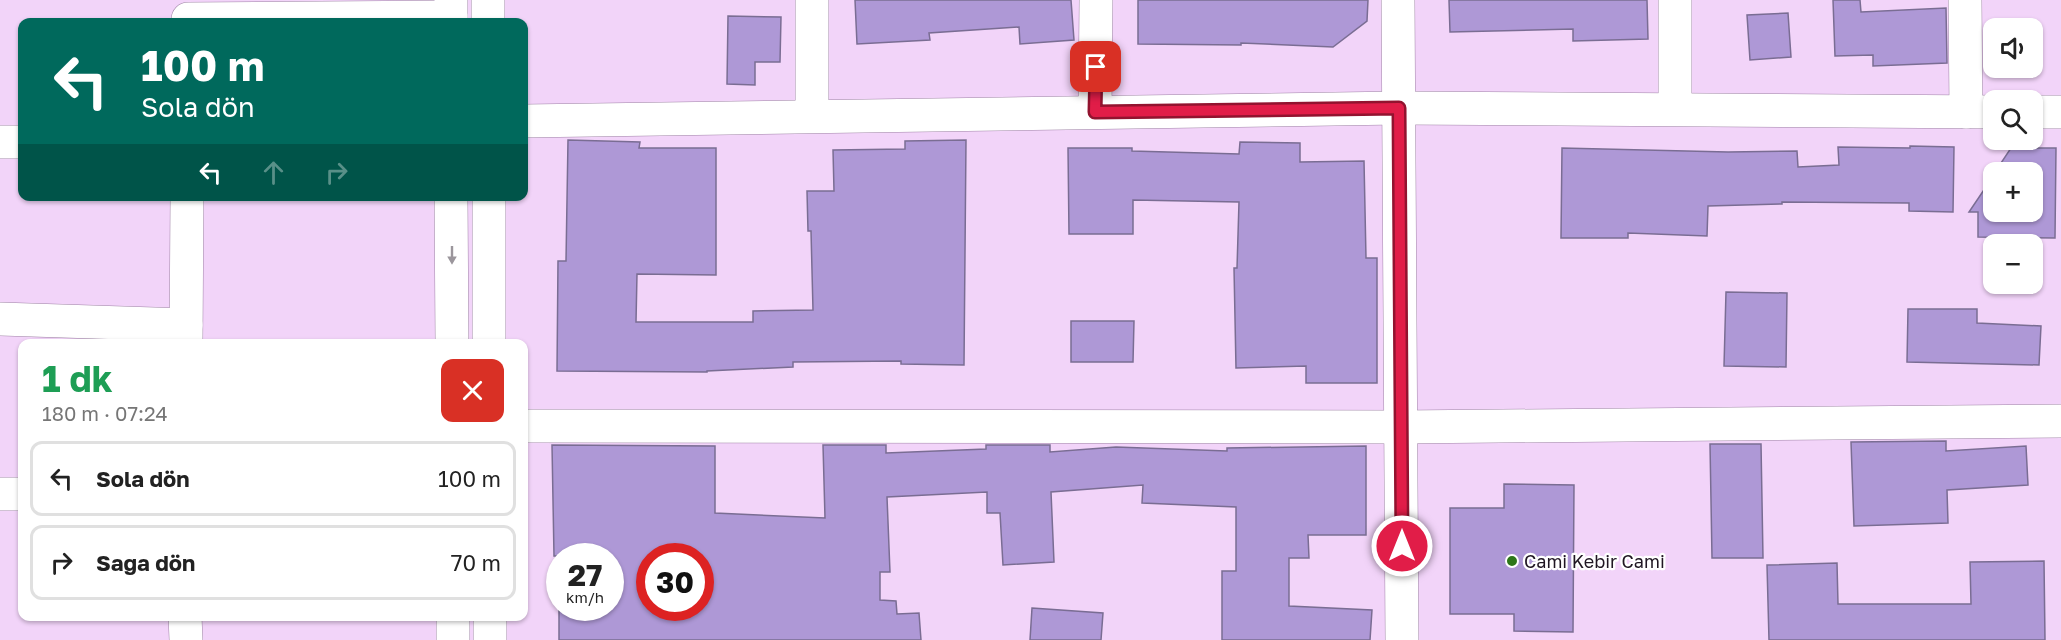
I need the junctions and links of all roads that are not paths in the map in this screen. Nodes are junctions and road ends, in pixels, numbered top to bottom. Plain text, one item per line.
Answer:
1 (488, 0) edge
2 (812, 0) edge
3 (1096, 0) edge
4 (1398, 0) edge
5 (1675, 0) edge
6 (1965, 0) edge
7 (451, 13) edge
8 (188, 14) edge
9 (488, 18) edge
10 (1399, 108) junction
11 (1675, 109) junction
12 (1095, 112) junction
13 (1980, 112) edge
14 (2043, 112) edge
15 (2061, 112) edge
16 (812, 116) junction
17 (528, 121) edge
18 (0, 142) edge
19 (18, 142) edge
20 (187, 201) edge
21 (451, 201) edge
22 (489, 201) edge
23 (0, 319) edge
24 (186, 334) edge
25 (452, 339) edge
26 (489, 339) edge
27 (2061, 421) edge
28 (528, 426) edge
29 (1401, 427) junction
30 (0, 494) edge
31 (18, 494) edge
32 (185, 621) edge
33 (453, 621) edge
34 (490, 621) edge
35 (186, 640) edge
36 (453, 640) edge
37 (490, 640) edge
38 (1402, 640) edge

1 - 9 street
2 - 16 street
3 - 12 street
4 - 10 street
5 - 11 street
6 - 13 street
7 - 8 street
10 - 11 street
10 - 12 street
10 - 29 street
11 - 13 street
12 - 16 street
14 - 15 street
16 - 17 street
18 - 19 street
20 - 24 street
21 -> 25 street
22 - 26 street
23 - 24 street
27 - 29 street
28 - 29 street
29 - 38 street
30 - 31 street
32 - 35 street
33 - 36 street
34 - 37 street

